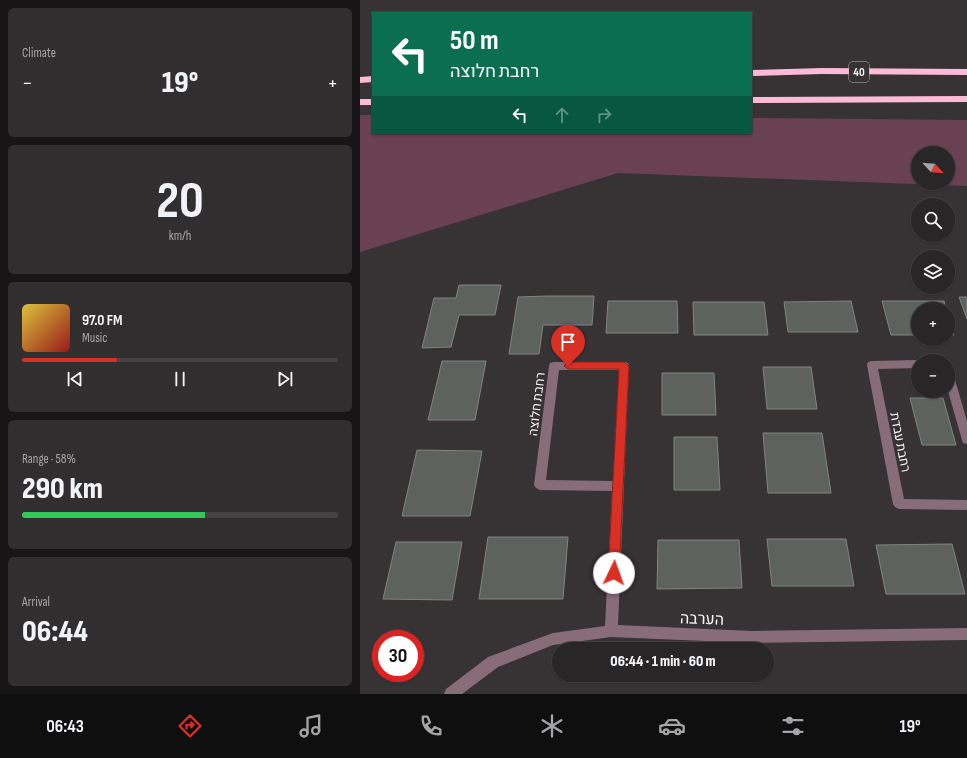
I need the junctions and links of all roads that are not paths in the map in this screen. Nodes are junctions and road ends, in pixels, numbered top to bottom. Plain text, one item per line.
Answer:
1 (967, 72) edge
2 (752, 73) edge
3 (372, 79) edge
4 (360, 80) edge
5 (967, 99) edge
6 (752, 100) edge
7 (360, 102) edge
8 (372, 102) edge
9 (911, 364) edge
10 (955, 398) edge
11 (967, 440) edge
12 (618, 486) junction
13 (967, 505) edge
14 (611, 631) junction
15 (967, 634) edge
16 (451, 694) edge

1 - 2 highway, 40
3 - 4 highway
5 - 6 highway, 40
7 - 8 highway
9 - 13 street, רחבת עבדת
10 - 11 street
12 - 12 street, רחבת חלוצה
12 - 14 street, רחבת חלוצה
14 - 15 street, הערבה
14 - 16 street, הערבה

